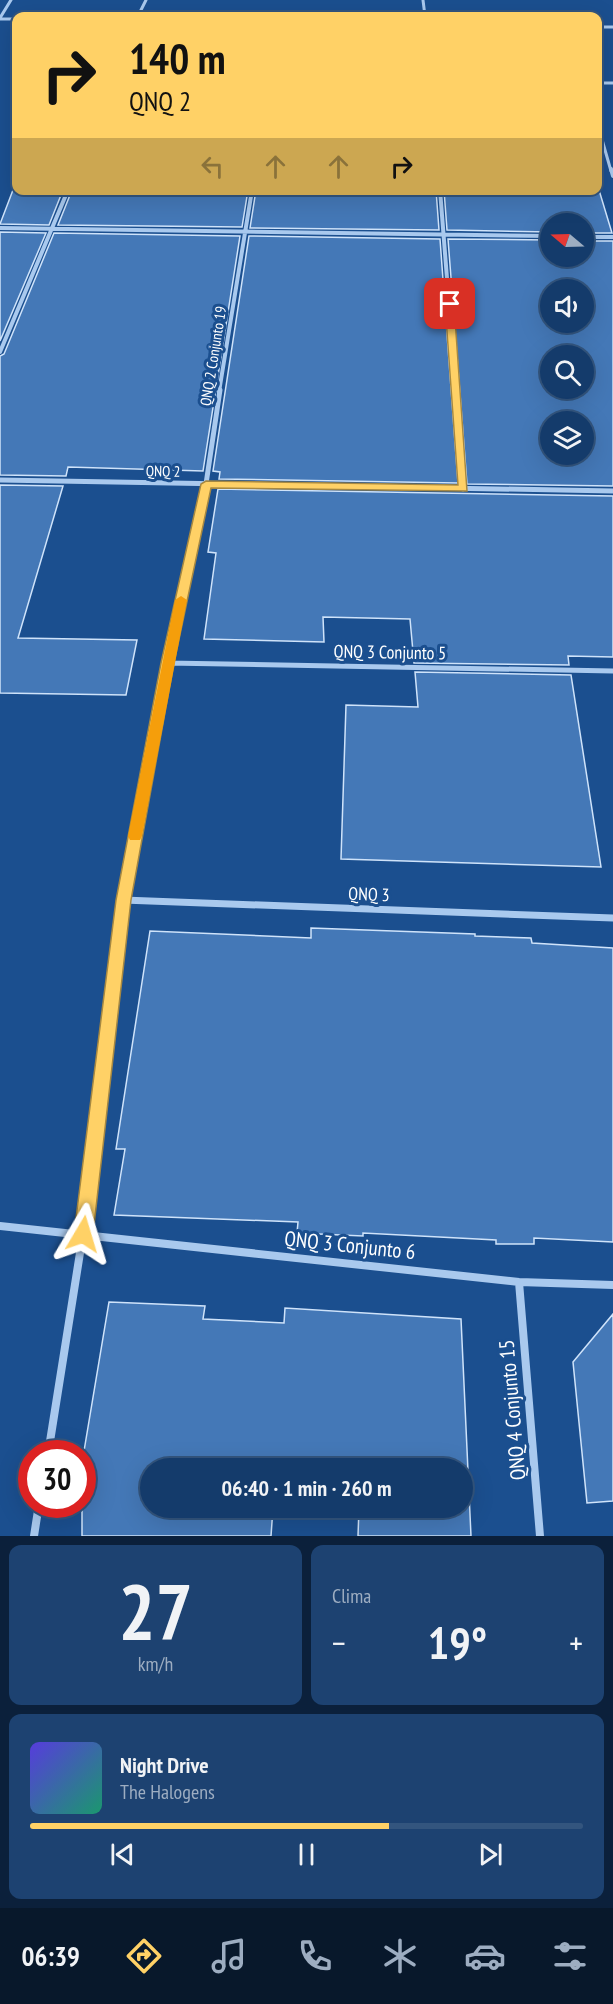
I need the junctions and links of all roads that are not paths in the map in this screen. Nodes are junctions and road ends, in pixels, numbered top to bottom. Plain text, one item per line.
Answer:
1 (11, 0) edge
2 (0, 18) edge
3 (602, 139) edge
4 (613, 176) edge
5 (66, 195) edge
6 (251, 195) edge
7 (441, 195) edge
8 (0, 228) edge
9 (52, 228) junction
10 (245, 232) junction
11 (445, 235) junction
12 (540, 236) edge
13 (594, 237) edge
14 (613, 237) edge
15 (0, 352) edge
16 (0, 480) edge
17 (206, 484) junction
18 (464, 489) junction
19 (613, 491) edge
20 (167, 663) junction
21 (613, 671) edge
22 (123, 900) junction
23 (613, 918) edge
24 (0, 1226) edge
25 (83, 1234) junction
26 (519, 1282) junction
27 (613, 1285) edge
28 (50, 1440) edge
29 (37, 1518) edge
30 (34, 1536) edge
31 (540, 1536) edge

1 - 2 street
3 - 4 street
5 - 9 street
6 - 10 street, QNQ 2 Conjunto 19
7 - 11 street
8 - 9 street
9 - 10 street
9 - 15 street
10 - 11 street
10 - 17 street, QNQ 2 Conjunto 19
11 - 12 street
11 - 18 street
13 - 14 street
16 - 17 street, QNQ 2
17 - 18 street, QNQ 2
17 - 20 street
18 - 19 street, QNQ 2
20 - 21 street, QNQ 3 Conjunto 5
20 - 22 street
22 - 23 street, QNQ 3
22 - 25 street
24 - 25 street, QNQ 3 Conjunto 6
25 - 26 street, QNQ 3 Conjunto 6
25 - 28 street
26 - 27 street, QNQ 3 Conjunto 6
26 - 31 street, QNQ 4 Conjunto 15
29 - 30 street

